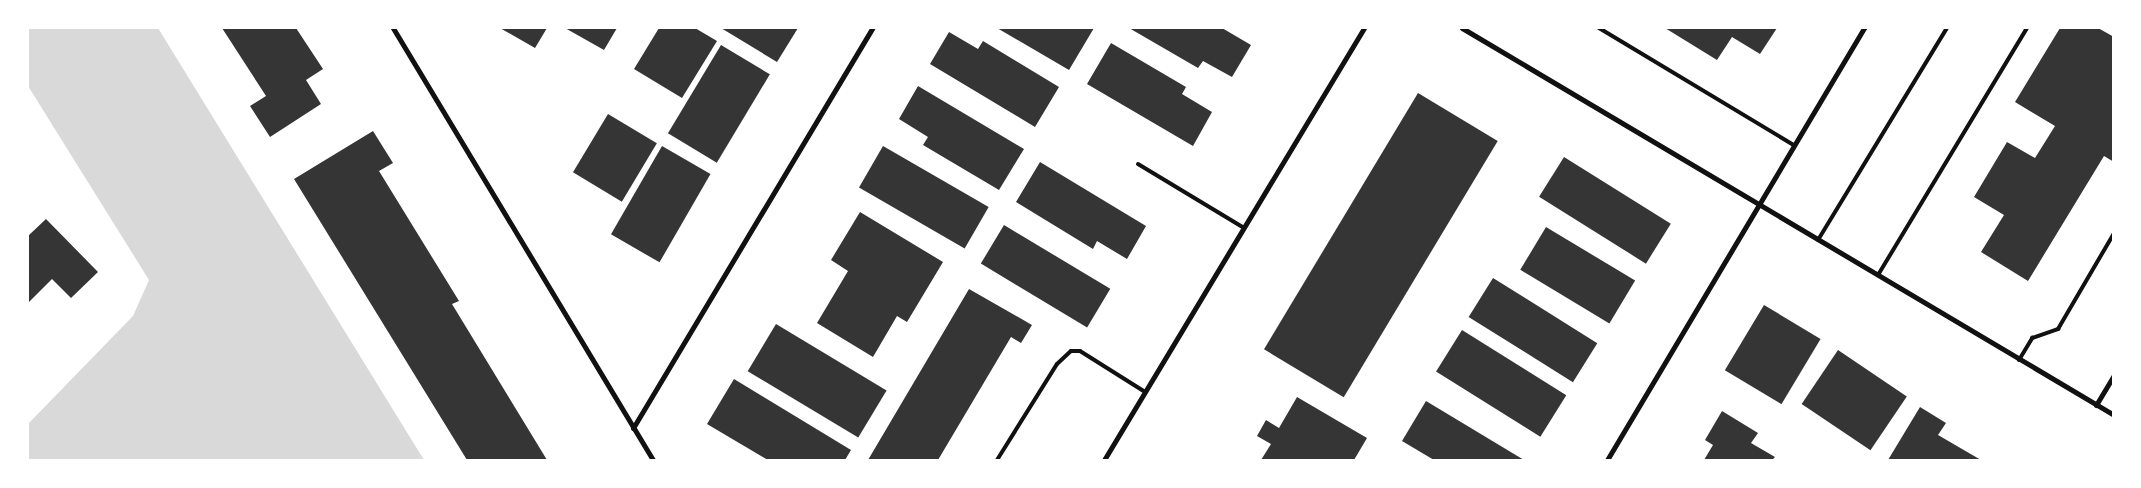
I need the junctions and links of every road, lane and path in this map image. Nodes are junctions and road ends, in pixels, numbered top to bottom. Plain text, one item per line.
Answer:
1 (394, 28) edge
2 (401, 28) edge
3 (872, 28) edge
4 (1364, 28) edge
5 (1462, 28) edge
6 (1599, 28) edge
7 (1864, 28) edge
8 (1947, 28) edge
9 (2027, 28) edge
10 (397, 34) junction
11 (1794, 145) junction
12 (1138, 164) dead end
13 (1760, 203) junction
14 (1244, 228) junction
15 (2114, 233) edge
16 (1818, 240) junction
17 (1878, 275) junction
18 (2020, 360) junction
19 (2114, 376) edge
20 (1145, 392) junction
21 (2096, 405) junction
22 (2114, 416) edge
23 (634, 428) junction
24 (653, 460) edge
25 (997, 460) edge
26 (1104, 460) edge
27 (1607, 460) edge

1 - 10 street
2 - 10 street
3 - 23 street
4 - 14 street
5 - 13 street
6 - 11 lane
7 - 11 street
8 - 16 lane
9 - 17 lane
10 - 23 street
11 - 13 street
12 - 14 lane
13 - 16 street
13 - 27 street
14 - 20 street
15 - 18 lane
16 - 17 street
17 - 18 street
18 - 21 street
19 - 21 street
20 - 25 lane
20 - 26 street
21 - 22 street
23 - 24 street

